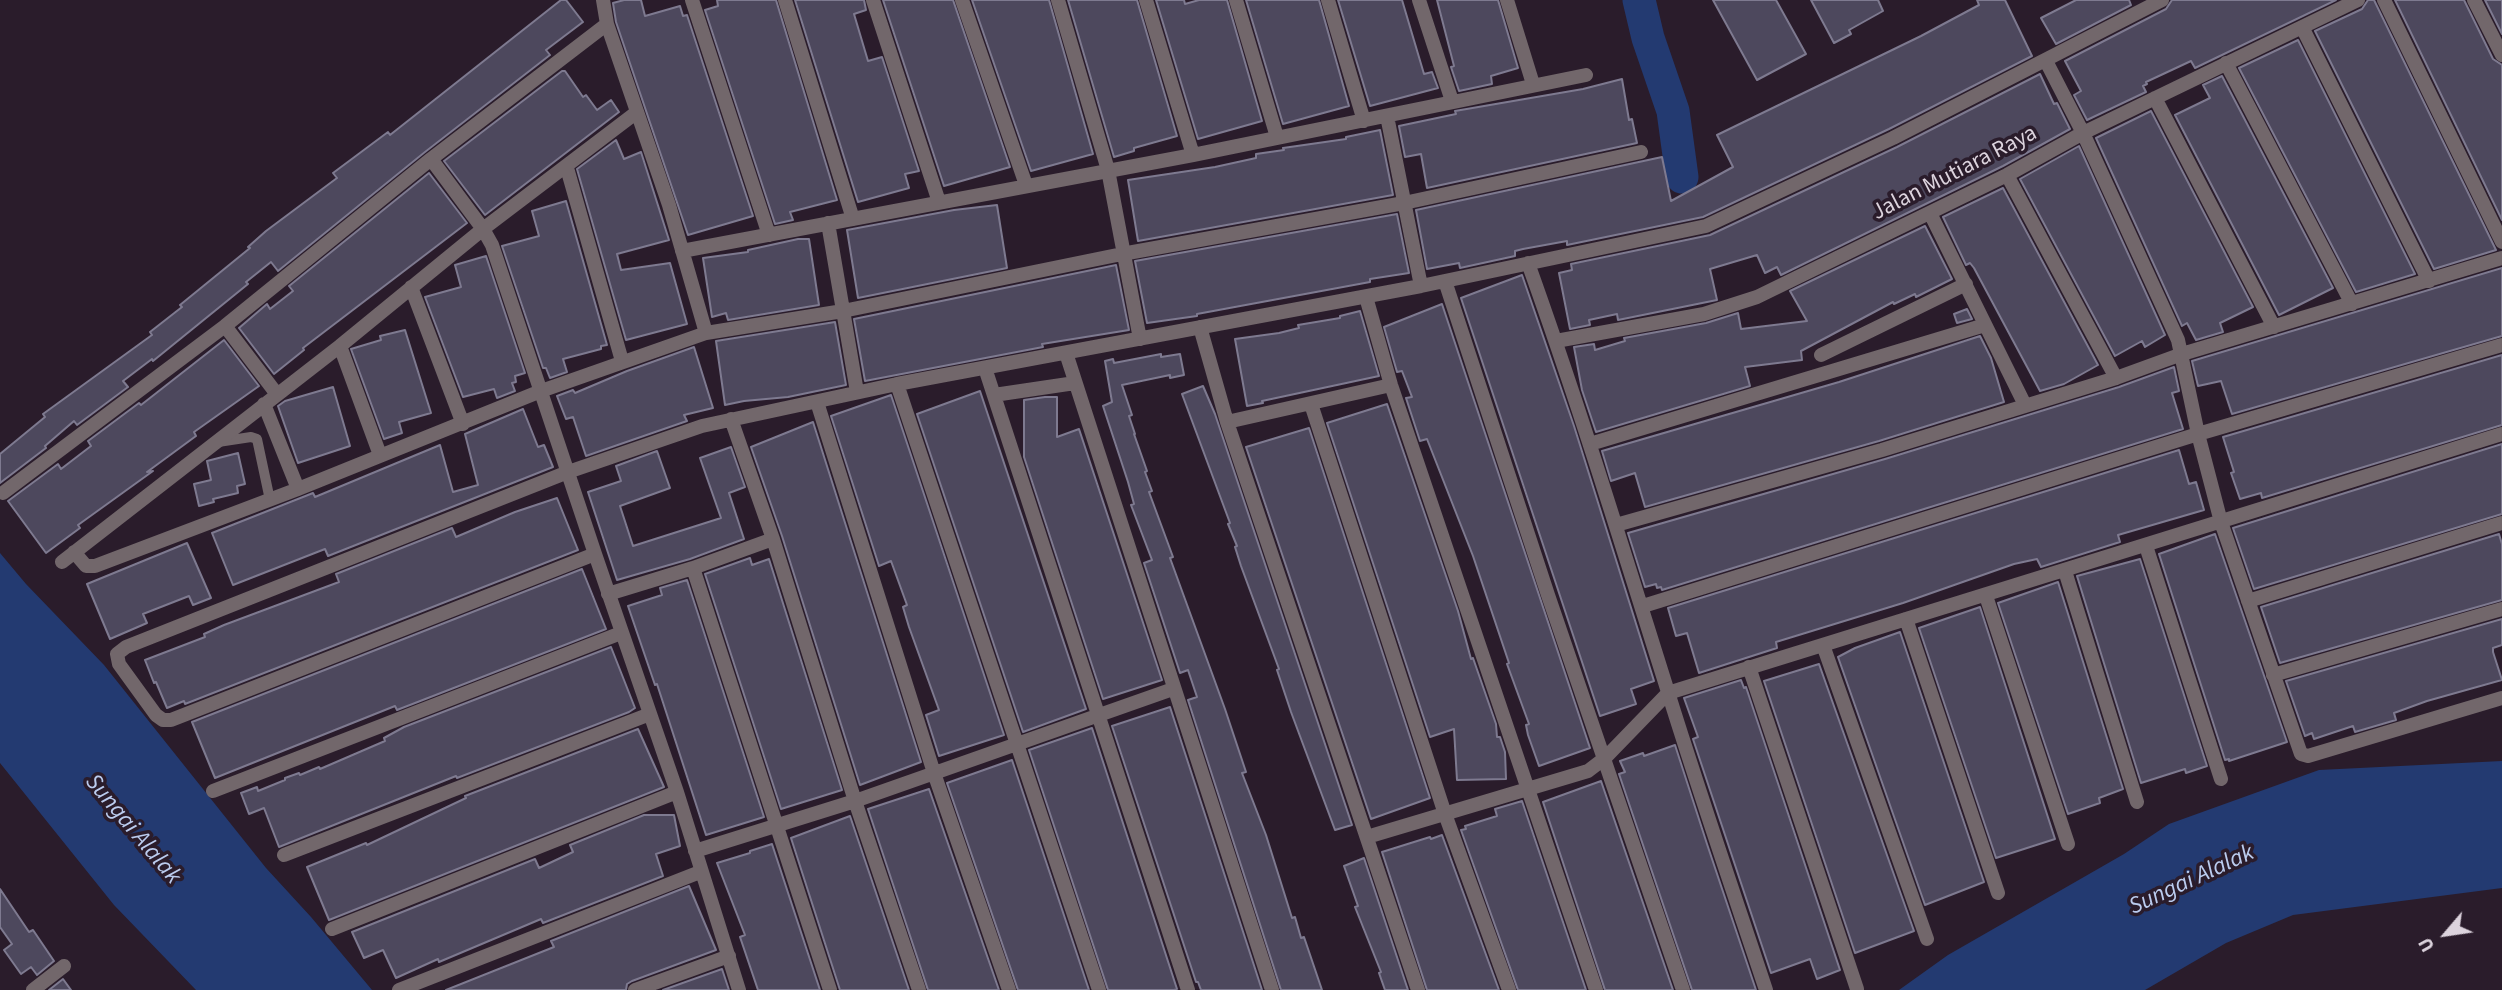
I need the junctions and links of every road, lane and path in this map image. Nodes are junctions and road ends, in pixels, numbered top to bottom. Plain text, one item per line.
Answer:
1 (603, 0) edge
2 (692, 0) edge
3 (785, 0) edge
4 (873, 0) edge
5 (962, 0) edge
6 (1058, 0) edge
7 (1146, 0) edge
8 (1236, 0) edge
9 (1328, 0) edge
10 (1419, 0) edge
11 (1507, 0) edge
12 (2162, 0) edge
13 (2358, 0) edge
14 (2384, 0) edge
15 (2474, 0) edge
16 (607, 24) junction
17 (2302, 27) junction
18 (2502, 55) edge
19 (2046, 61) junction
20 (2226, 62) junction
21 (1586, 75) dead end
22 (1533, 84) junction
23 (2155, 97) junction
24 (1452, 101) junction
25 (637, 112) junction
26 (1387, 116) junction
27 (1364, 121) junction
28 (2083, 133) junction
29 (1277, 138) junction
30 (1641, 152) dead end
31 (1193, 155) junction
32 (431, 159) junction
33 (567, 167) junction
34 (1108, 170) junction
35 (2007, 175) junction
36 (1026, 185) junction
37 (939, 202) junction
38 (1404, 203) junction
39 (1930, 213) junction
40 (853, 219) junction
41 (828, 223) junction
42 (484, 229) junction
43 (769, 235) junction
44 (2502, 242) edge
45 (682, 251) junction
46 (1122, 254) junction
47 (2502, 258) edge
48 (1528, 263) junction
49 (1445, 281) junction
50 (2428, 281) junction
51 (1966, 285) junction
52 (1420, 286) junction
53 (411, 287) junction
54 (1366, 296) junction
55 (2352, 304) junction
56 (843, 311) junction
57 (1985, 325) junction
58 (225, 326) junction
59 (1200, 327) junction
60 (2274, 327) junction
61 (706, 333) junction
62 (1140, 339) junction
63 (1556, 341) junction
64 (2502, 345) edge
65 (340, 346) junction
66 (1066, 353) junction
67 (1821, 355) dead end
68 (2182, 355) junction
69 (622, 361) junction
70 (985, 368) junction
71 (2116, 378) junction
72 (1075, 383) junction
73 (897, 384) junction
74 (1391, 385) junction
75 (541, 391) junction
76 (857, 392) junction
77 (276, 393) junction
78 (994, 395) junction
79 (817, 402) junction
80 (264, 404) junction
81 (1311, 404) junction
82 (2025, 405) junction
83 (731, 419) junction
84 (1227, 422) junction
85 (463, 424) junction
86 (2198, 434) junction
87 (2502, 434) edge
88 (215, 442) junction
89 (1590, 444) junction
90 (380, 455) junction
91 (568, 472) junction
92 (298, 489) junction
93 (3, 494) dead end
94 (270, 500) junction
95 (2221, 523) junction
96 (2502, 523) edge
97 (1616, 525) junction
98 (773, 540) junction
99 (2146, 546) junction
100 (595, 554) junction
101 (693, 568) junction
102 (2065, 571) junction
103 (608, 594) junction
104 (1986, 596) junction
105 (2248, 601) junction
106 (1643, 606) junction
107 (2502, 609) edge
108 (1906, 620) junction
109 (621, 633) junction
110 (1823, 645) junction
111 (1749, 667) junction
112 (2273, 675) junction
113 (1173, 688) junction
114 (1668, 693) junction
115 (2502, 698) edge
116 (650, 714) junction
117 (1098, 716) junction
118 (1016, 743) junction
119 (1605, 758) junction
120 (934, 773) junction
121 (2221, 779) dead end
122 (1530, 790) junction
123 (213, 791) dead end
124 (677, 792) junction
125 (855, 802) junction
126 (2137, 802) dead end
127 (1445, 814) junction
128 (777, 826) junction
129 (1367, 837) junction
130 (2068, 844) dead end
131 (695, 851) junction
132 (284, 855) dead end
133 (700, 872) junction
134 (1998, 893) dead end
135 (332, 929) dead end
136 (1927, 939) dead end
137 (729, 956) junction
138 (64, 966) dead end
139 (1857, 989) edge
140 (33, 990) edge
141 (399, 990) edge
142 (635, 990) edge
143 (739, 990) edge
144 (830, 990) edge
145 (919, 990) edge
146 (1009, 990) edge
147 (1099, 990) edge
148 (1188, 990) edge
149 (1272, 990) edge
150 (1418, 990) edge
151 (1509, 990) edge
152 (1596, 990) edge
153 (1683, 990) edge
154 (1766, 990) edge

1 - 16 street
2 - 43 street
3 - 40 street
4 - 37 street
5 - 36 street
6 - 34 street
7 - 31 street
8 - 29 street
9 - 27 street
10 - 24 street
11 - 22 street
12 - 19 street
13 - 17 street, Jalan Mutiara Raya
14 - 44 street
15 - 18 street
16 - 25 street
16 - 32 street
17 - 20 street, Jalan Mutiara Raya
17 - 50 street
19 - 28 street
19 - 48 street
20 - 23 street, Jalan Mutiara Raya
20 - 55 street
21 - 22 street
22 - 24 street
23 - 28 street, Jalan Mutiara Raya
23 - 60 street
24 - 26 street
25 - 33 street
25 - 45 street
26 - 27 street
26 - 38 street
27 - 29 street
28 - 35 street, Jalan Mutiara Raya
28 - 68 street
29 - 31 street
30 - 38 street
31 - 34 street
32 - 42 street
32 - 58 street
33 - 42 street
33 - 69 street
34 - 36 street
34 - 46 street
35 - 39 street, Jalan Mutiara Raya
35 - 71 street
36 - 37 street
37 - 40 street
38 - 46 street
38 - 52 street
39 - 51 street
39 - 63 street, Jalan Mutiara Raya
40 - 41 street
41 - 43 street
41 - 56 street
42 - 53 street
42 - 75 street
43 - 45 street
45 - 61 street
46 - 56 street
46 - 62 street
47 - 50 street
48 - 49 street
48 - 63 street
49 - 52 street
49 - 119 street
50 - 55 street
51 - 57 street
51 - 67 street
52 - 54 street
53 - 65 street
53 - 85 street
54 - 59 street
54 - 74 street
55 - 60 street
56 - 61 street
56 - 76 street
57 - 82 street
57 - 89 street
58 - 77 street
58 - 93 street
59 - 62 street
59 - 84 street
60 - 68 street
61 - 69 street
62 - 66 street
63 - 89 street
64 - 86 street
65 - 77 street
65 - 90 street
66 - 70 street
66 - 72 street
68 - 71 street
68 - 86 street
69 - 75 street
70 - 73 street
70 - 78 street
71 - 82 street
72 - 78 street
72 - 113 street
73 - 76 street
73 - 118 street
74 - 81 street
74 - 122 street
75 - 85 street
75 - 91 street
76 - 79 street
77 - 80 street
78 - 117 street
79 - 83 street
79 - 120 street
80 - 88 street
80 - 92 street
81 - 84 street
81 - 127 street
82 - 97 street
83 - 91 street
83 - 98 street
84 - 129 street
85 - 90 street
86 - 95 street
86 - 106 street
87 - 95 street
88 - 94 lane
88 - 94 street
89 - 97 street
90 - 92 street
91 - 100 street
91 - 100 street
92 - 94 street
95 - 99 street
95 - 105 street
96 - 105 street
97 - 106 street
98 - 101 street
98 - 125 street
99 - 102 street
99 - 121 street
100 - 103 street
101 - 103 street
101 - 128 street
102 - 104 street
102 - 126 street
103 - 109 street
104 - 108 street
104 - 130 street
105 - 112 street
106 - 114 street
107 - 112 street
108 - 110 street
108 - 134 street
109 - 116 street
109 - 123 street
110 - 111 street
110 - 136 street
111 - 114 street
111 - 139 street
112 - 115 street
113 - 117 street
113 - 149 street
114 - 119 street
114 - 154 street
116 - 124 street
116 - 132 street
117 - 118 street
117 - 148 street
118 - 120 street
118 - 147 street
119 - 122 street
119 - 153 street
120 - 125 street
120 - 146 street
122 - 127 street
122 - 152 street
124 - 131 street
124 - 135 street
125 - 128 street
125 - 145 street
127 - 129 street
127 - 151 street
128 - 131 street
128 - 144 street
129 - 150 street
131 - 133 street
133 - 137 street
133 - 141 street
137 - 142 street
137 - 143 street
138 - 140 street

